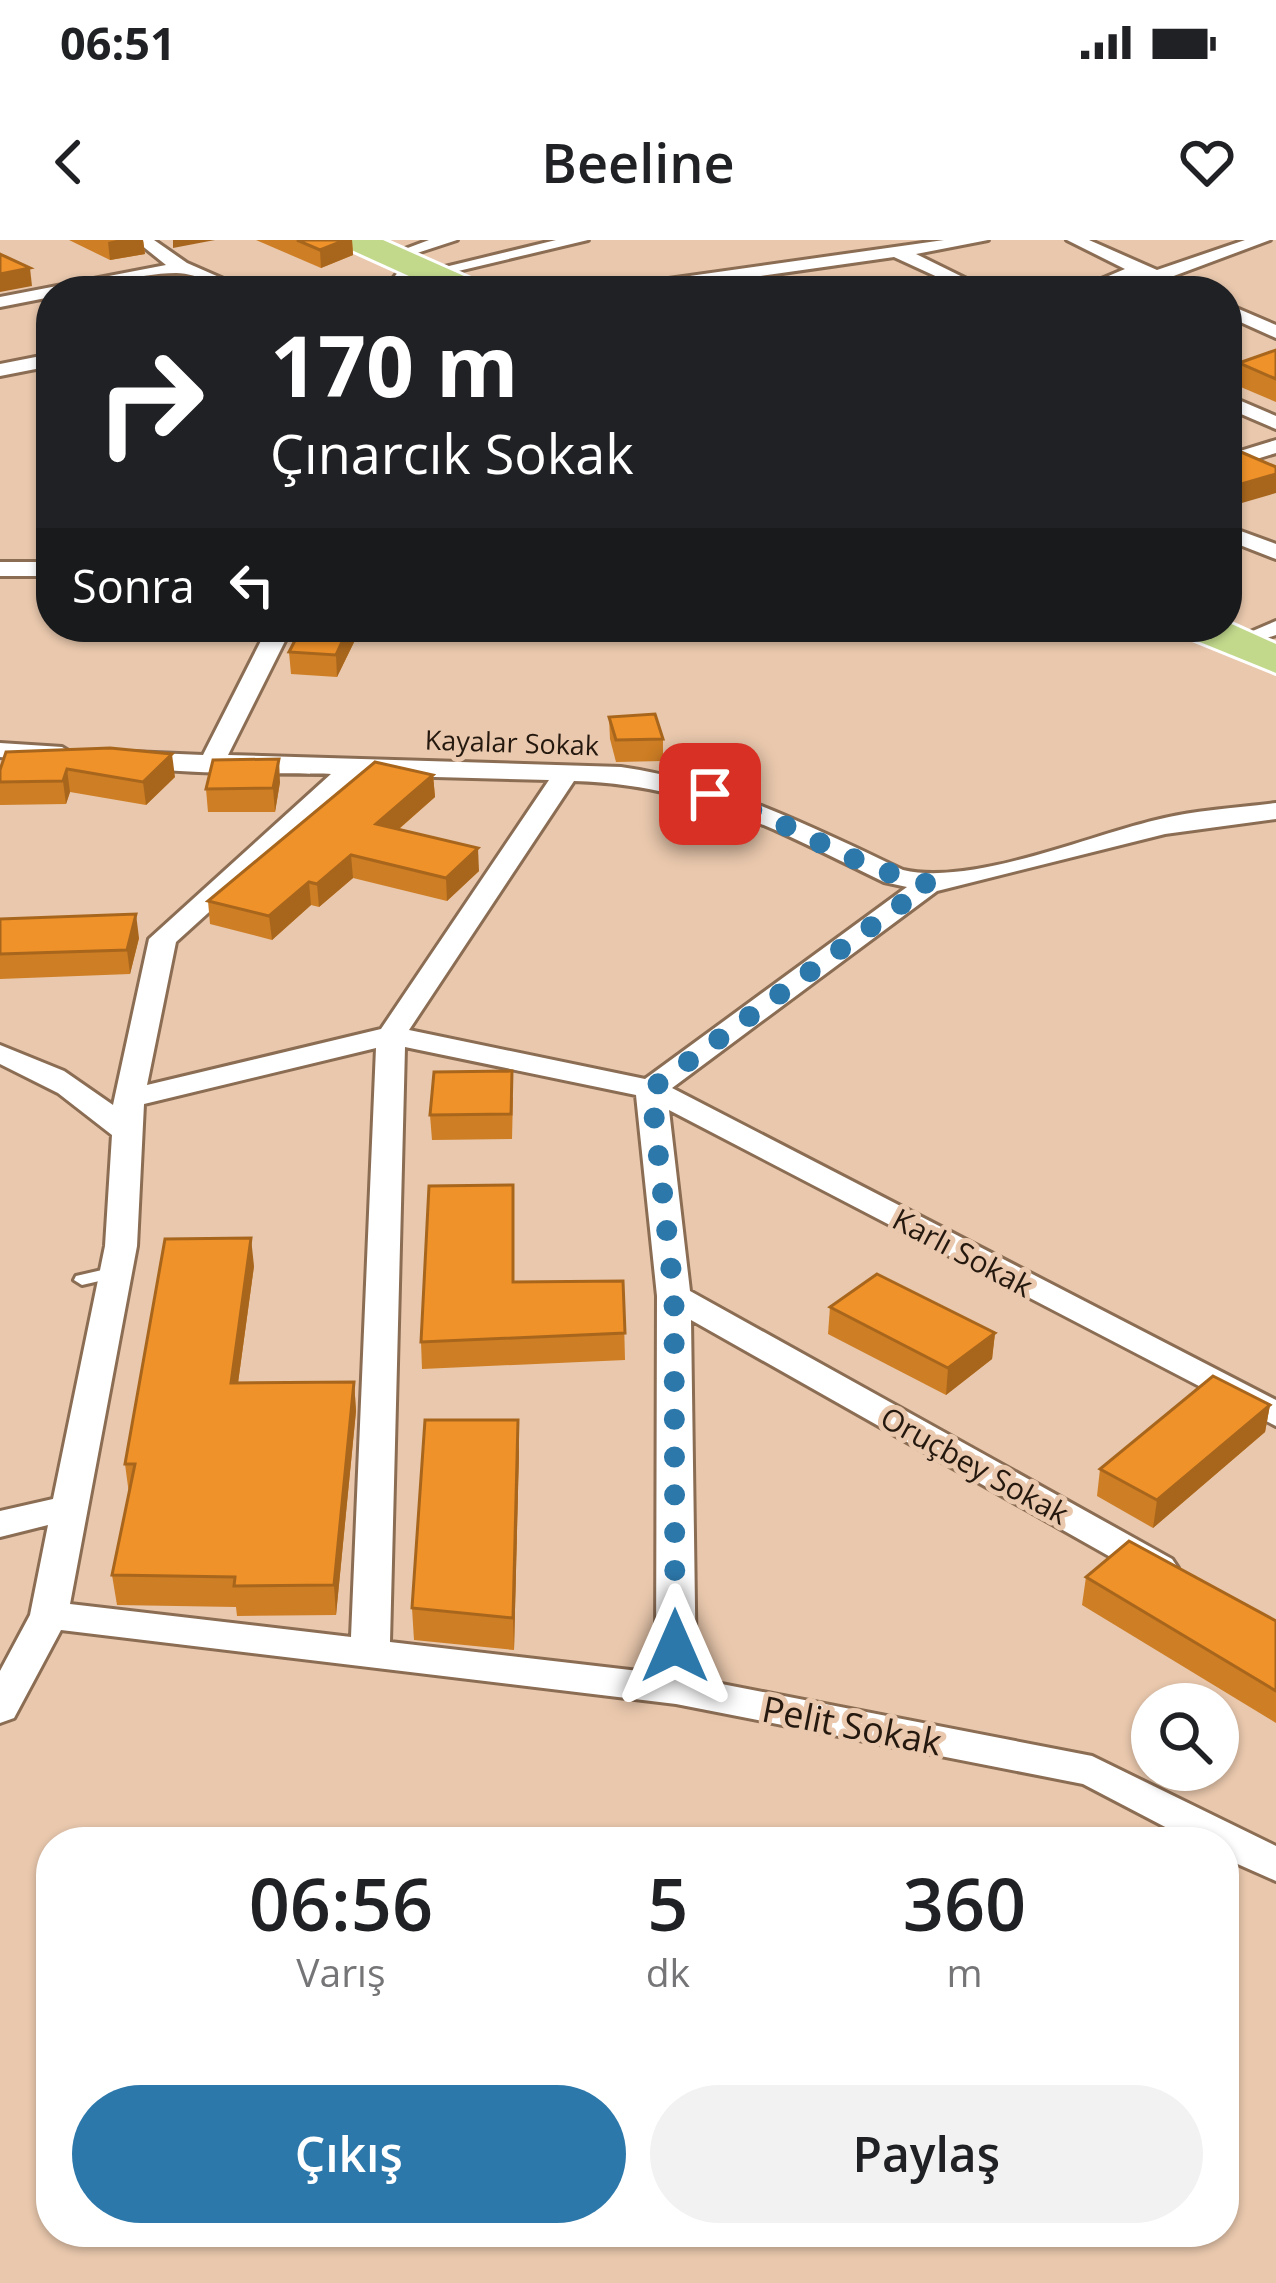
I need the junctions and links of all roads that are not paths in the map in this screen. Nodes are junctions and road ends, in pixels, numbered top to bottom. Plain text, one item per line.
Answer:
1 (143, 240) edge
2 (356, 240) edge
3 (523, 240) edge
4 (874, 240) edge
5 (980, 240) edge
6 (1075, 240) edge
7 (1264, 240) edge
8 (577, 241) edge
9 (1276, 245) edge
10 (899, 253) junction
11 (403, 261) edge
12 (458, 266) edge
13 (181, 267) junction
14 (1149, 273) junction
15 (133, 276) edge
16 (204, 276) edge
17 (730, 276) edge
18 (949, 276) edge
19 (1138, 276) edge
20 (1156, 276) edge
21 (1242, 316) edge
22 (1276, 332) edge
23 (1276, 362) edge
24 (36, 363) edge
25 (0, 370) edge
26 (1242, 372) edge
27 (1242, 408) edge
28 (1276, 408) edge
29 (1253, 413) junction
30 (1276, 423) edge
31 (1276, 446) edge
32 (1242, 456) edge
33 (1242, 538) edge
34 (1276, 553) edge
35 (0, 569) edge
36 (36, 569) edge
37 (272, 642) edge
38 (0, 750) edge
39 (210, 766) junction
40 (352, 768) junction
41 (566, 774) junction
42 (1276, 811) edge
43 (929, 884) junction
44 (391, 1035) junction
45 (0, 1054) edge
46 (651, 1089) junction
47 (129, 1117) junction
48 (674, 1296) junction
49 (1276, 1415) edge
50 (70, 1507) junction
51 (0, 1524) edge
52 (1193, 1588) edge
53 (49, 1616) junction
54 (370, 1654) junction
55 (676, 1690) junction
56 (0, 1708) edge
57 (1202, 1827) edge
58 (1239, 1846) edge
59 (1276, 1865) edge

1 - 13 street
2 - 11 highway
3 - 8 street
4 - 10 street
5 - 10 street
6 - 14 street
7 - 9 street
7 - 14 street
8 - 12 street
10 - 17 street
10 - 18 street
11 - 12 highway
13 - 15 street
13 - 16 street
14 - 19 street
14 - 20 street
21 - 22 street
23 - 26 street
24 - 25 street
27 - 29 street
28 - 29 street
29 - 30 street
31 - 32 street
33 - 34 street
35 - 36 street
37 - 39 street
38 - 39 street, Kayalar Sokak
39 - 40 street, Kayalar Sokak
40 - 41 street, Kayalar Sokak
40 - 47 street
41 - 43 street, Kayalar Sokak
41 - 44 street
42 - 43 street
43 - 46 street
44 - 46 street, Karlı Sokak
44 - 47 street
44 - 54 street
45 - 47 street
46 - 48 street
46 - 49 street, Karlı Sokak
47 - 50 street
48 - 52 street, Oruçbey Sokak
48 - 55 street
50 - 51 street
50 - 53 street
53 - 54 street, Pelit Sokak
53 - 56 street
54 - 55 street, Pelit Sokak
55 - 57 street, Pelit Sokak
58 - 59 street, Pelit Sokak

